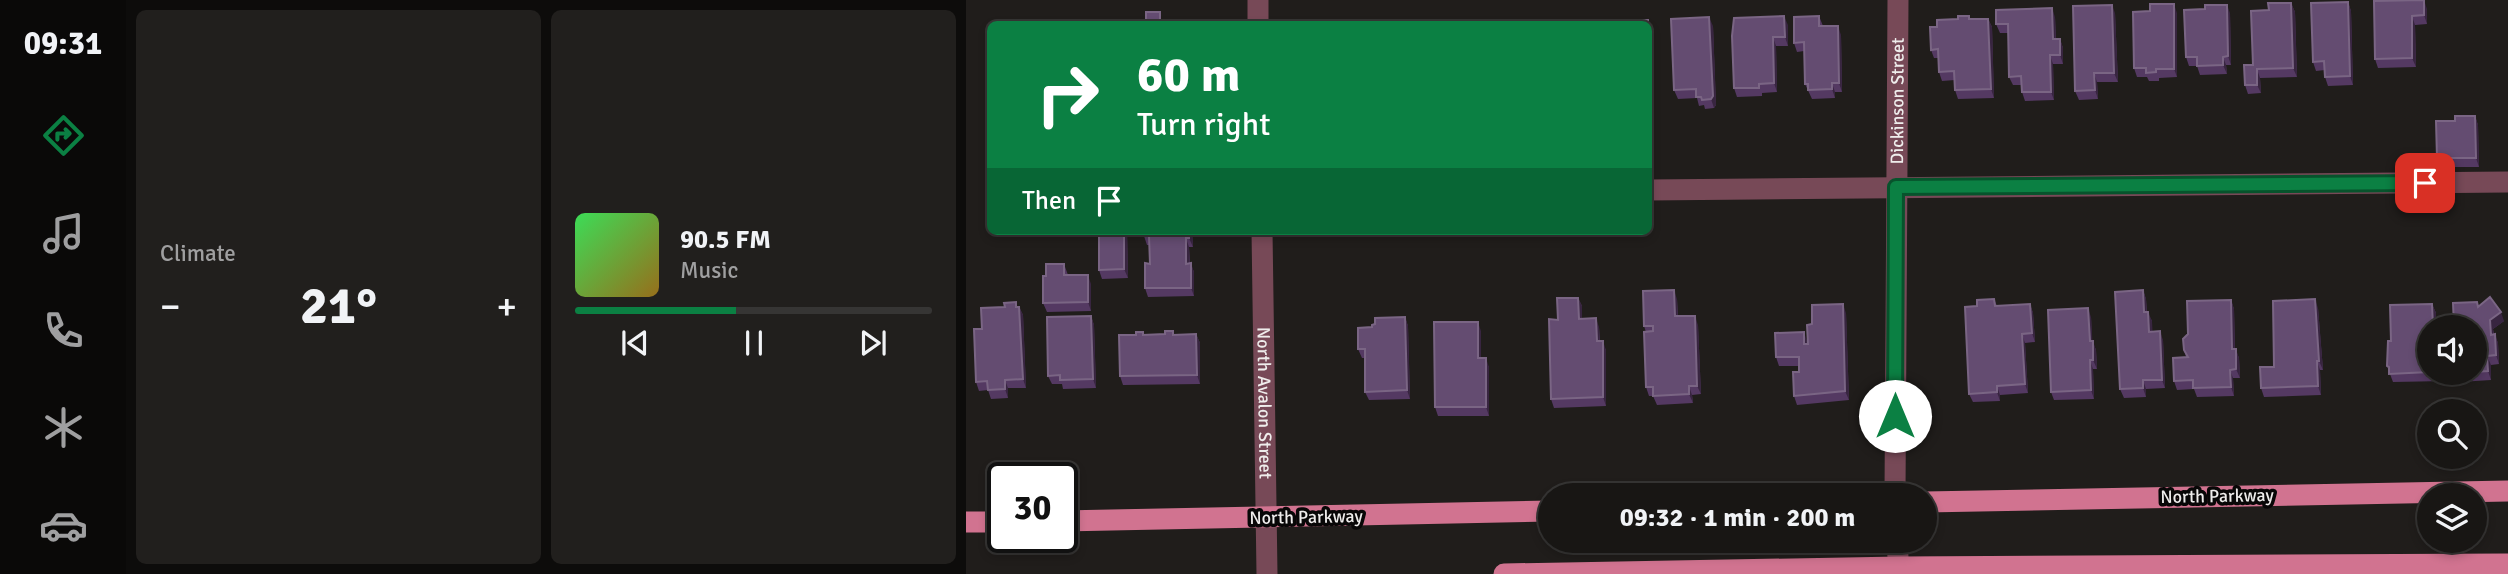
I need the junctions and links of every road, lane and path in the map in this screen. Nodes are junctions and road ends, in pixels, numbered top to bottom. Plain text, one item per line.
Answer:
1 (1258, 0) edge
2 (1898, 0) edge
3 (1258, 21) edge
4 (2508, 182) edge
5 (1896, 187) junction
6 (1652, 190) edge
7 (1262, 235) edge
8 (1895, 483) edge
9 (2508, 491) edge
10 (1937, 502) edge
11 (1538, 511) edge
12 (1266, 518) junction
13 (1078, 521) edge
14 (966, 522) edge
15 (987, 522) edge
16 (2508, 564) edge
17 (1899, 570) edge
18 (1267, 574) edge
19 (1504, 574) edge

1 - 3 street
2 - 5 street, Dickinson Street
4 - 5 street
5 - 6 street
5 - 8 street, Dickinson Street
7 - 12 street, North Avalon Street
9 - 10 main road, North Parkway
11 - 12 main road, North Parkway
12 - 13 main road, North Parkway
12 - 18 street, North Avalon Street
14 - 15 main road
16 - 17 main road
17 - 19 main road

